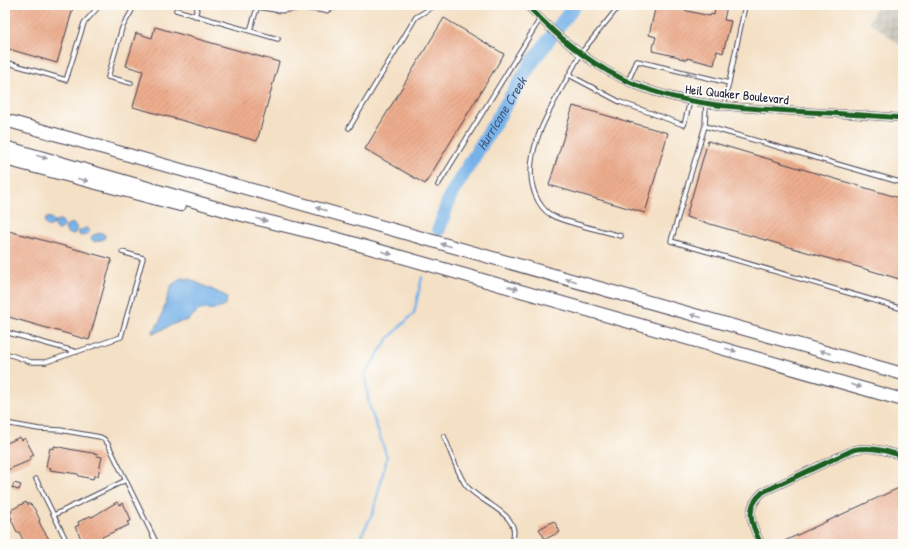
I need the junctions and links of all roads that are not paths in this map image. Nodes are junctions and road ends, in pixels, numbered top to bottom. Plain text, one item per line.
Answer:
1 (100, 5) edge
2 (135, 5) edge
3 (198, 5) edge
4 (257, 5) edge
5 (335, 5) edge
6 (436, 5) edge
7 (527, 5) edge
8 (620, 5) edge
9 (741, 5) edge
10 (297, 7) joint
11 (176, 10) dead end
12 (195, 16) junction
13 (540, 19) junction
14 (250, 31) junction
15 (278, 39) dead end
16 (581, 53) junction
17 (5, 62) edge
18 (569, 75) junction
19 (628, 82) junction
20 (131, 83) dead end
21 (728, 83) junction
22 (690, 101) junction
23 (706, 104) junction
24 (724, 106) junction
25 (903, 118) edge
26 (5, 120) edge
27 (704, 126) junction
28 (349, 128) dead end
29 (5, 147) edge
30 (5, 159) edge
31 (903, 182) edge
32 (438, 185) dead end
33 (242, 215) junction
34 (621, 236) dead end
35 (122, 252) dead end
36 (903, 309) edge
37 (5, 332) edge
38 (77, 352) junction
39 (5, 353) edge
40 (903, 374) edge
41 (903, 400) edge
42 (5, 423) edge
43 (444, 436) dead end
44 (903, 456) edge
45 (36, 479) dead end
46 (126, 480) junction
47 (54, 515) junction
48 (68, 544) edge
49 (158, 544) edge
50 (511, 544) edge
51 (760, 544) edge

1 - 17 lane
2 - 20 lane
3 - 12 lane
4 - 10 street
4 - 14 lane
5 - 10 lane
6 - 28 lane
7 - 13 street, Heil Quaker Boulevard
8 - 16 lane
9 - 21 lane
11 - 12 lane
12 - 14 lane
13 - 16 street, Heil Quaker Boulevard
13 - 32 lane
14 - 15 lane
16 - 18 lane
16 - 19 street, Heil Quaker Boulevard
18 - 22 lane
18 - 34 lane
21 -> 19 lane
19 - 22 street, Heil Quaker Boulevard
21 - 24 lane
22 - 23 street, Heil Quaker Boulevard
23 - 24 street, Heil Quaker Boulevard
23 - 27 lane
24 - 25 street, Heil Quaker Boulevard
40 -> 26 highway
27 - 31 lane
27 - 36 lane
29 -> 33 highway
30 -> 33 highway
33 -> 41 highway
35 - 38 lane
37 - 38 lane
38 - 39 lane
42 - 46 lane
43 - 50 lane
44 - 51 street
45 - 47 lane
46 - 47 lane
46 - 49 lane
47 - 48 lane

